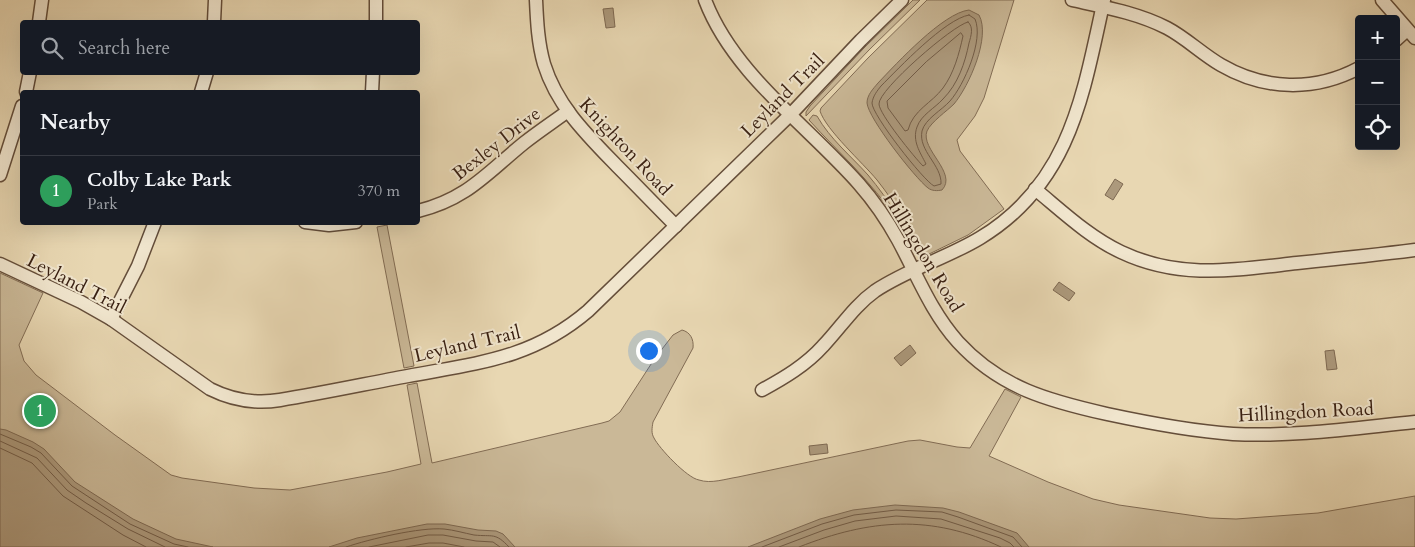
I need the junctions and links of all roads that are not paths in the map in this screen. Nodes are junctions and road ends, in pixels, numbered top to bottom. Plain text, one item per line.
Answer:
1 (42, 0) edge
2 (215, 0) edge
3 (376, 0) edge
4 (536, 0) edge
5 (705, 0) edge
6 (902, 0) edge
7 (1072, 0) edge
8 (1382, 0) edge
9 (1103, 4) edge
10 (39, 20) edge
11 (214, 20) edge
12 (376, 20) edge
13 (1411, 34) edge
14 (1355, 70) edge
15 (29, 75) edge
16 (206, 75) edge
17 (373, 75) edge
18 (26, 90) edge
19 (202, 90) edge
20 (372, 90) edge
21 (568, 111) junction
22 (20, 112) edge
23 (791, 114) junction
24 (0, 175) edge
25 (1035, 189) junction
26 (420, 210) edge
27 (154, 225) edge
28 (676, 226) junction
29 (1415, 250) edge
30 (0, 264) edge
31 (913, 270) junction
32 (111, 319) junction
33 (762, 390) dead end
34 (1415, 422) edge

1 - 10 street
2 - 11 street
3 - 12 street
4 - 21 street, Knighton Road
5 - 23 street, Hillingdon Road
6 - 23 street, Leyland Trail
7 - 9 street
8 - 13 street
9 - 14 street
9 - 25 street
15 - 18 street
16 - 19 street
17 - 20 street
21 - 26 street, Bexley Drive
21 - 28 street, Knighton Road
22 - 24 street
23 - 28 street, Leyland Trail
23 - 31 street, Hillingdon Road
25 - 29 street
25 - 31 street
27 - 32 street
28 - 32 street, Leyland Trail
30 - 32 street, Leyland Trail
31 - 33 street
31 - 34 street, Hillingdon Road

